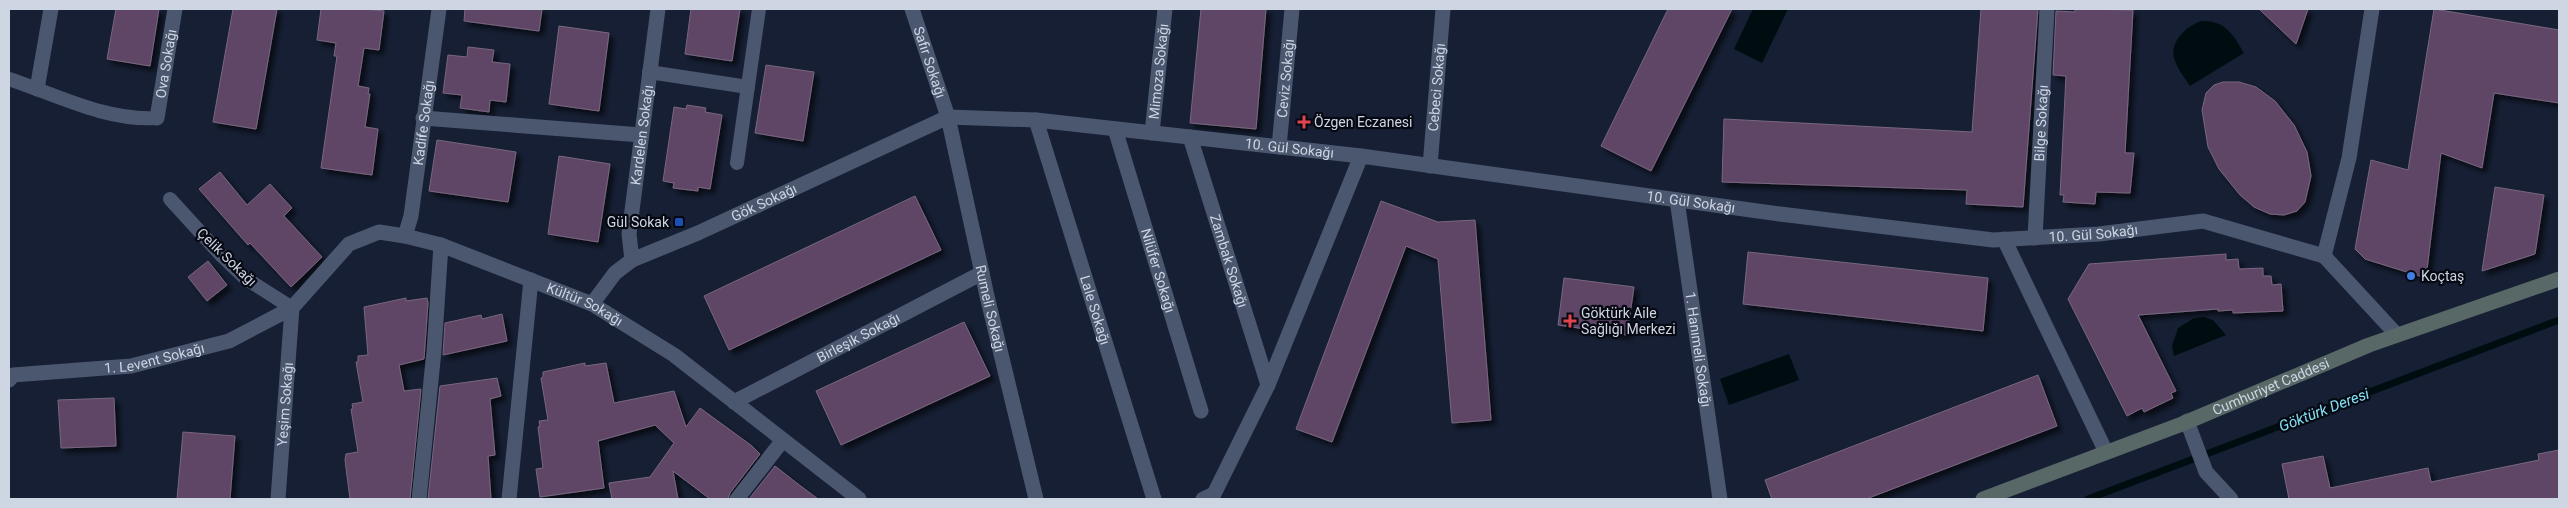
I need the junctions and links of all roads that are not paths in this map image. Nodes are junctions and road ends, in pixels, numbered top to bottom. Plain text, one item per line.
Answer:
1 (51, 9) edge
2 (175, 9) edge
3 (440, 9) edge
4 (658, 9) edge
5 (759, 9) edge
6 (912, 9) edge
7 (1165, 9) edge
8 (1292, 9) edge
9 (1443, 9) edge
10 (2047, 9) edge
11 (2372, 9) edge
12 (649, 72) junction
13 (9, 79) edge
14 (748, 87) junction
15 (37, 88) junction
16 (948, 117) junction
17 (157, 118) joint
18 (423, 118) junction
19 (1036, 120) junction
20 (1115, 129) junction
21 (1152, 133) junction
22 (640, 135) junction
23 (1190, 138) junction
24 (1279, 147) junction
25 (1360, 156) junction
26 (737, 163) dead end
27 (1430, 166) junction
28 (170, 199) dead end
29 (1677, 200) junction
30 (405, 236) junction
31 (2035, 238) junction
32 (2004, 239) junction
33 (441, 245) junction
34 (2324, 256) junction
35 (632, 260) junction
36 (982, 274) junction
37 (2559, 279) edge
38 (531, 280) junction
39 (592, 304) junction
40 (292, 308) junction
41 (2397, 335) junction
42 (9, 380) edge
43 (1268, 385) junction
44 (734, 402) junction
45 (1201, 411) dead end
46 (2187, 421) junction
47 (783, 440) junction
48 (2106, 452) junction
49 (1210, 497) edge
50 (278, 499) edge
51 (419, 499) edge
52 (509, 499) edge
53 (737, 499) edge
54 (859, 499) edge
55 (1036, 499) edge
56 (1154, 499) edge
57 (1720, 499) edge
58 (1983, 499) edge
59 (2230, 499) edge

1 - 15 street
2 - 17 street, Ova Sokağı
3 - 18 street, Kadife Sokağı
4 - 12 street, Kardelen Sokağı
5 - 14 lane
6 - 16 street, Safir Sokağı
7 - 21 street, Mimoza Sokağı
8 - 24 street, Ceviz Sokağı
9 - 27 street, Cebeci Sokağı
10 - 31 street, Bilge Sokağı
11 - 34 street
12 - 14 lane
12 - 22 street, Kardelen Sokağı
13 - 15 lane
14 - 26 lane
15 - 17 lane
16 - 19 street, 10. Gül Sokağı
16 - 35 street, Gök Sokağı
16 - 36 street, Rumeli Sokağı
18 - 22 street
18 - 30 street, Kadife Sokağı
19 - 20 street, 10. Gül Sokağı
19 - 56 street, Lale Sokağı
20 - 21 street, 10. Gül Sokağı
20 - 45 street, Nilüfer Sokağı
21 - 23 street, 10. Gül Sokağı
22 - 35 street, Kardelen Sokağı
23 - 24 street, 10. Gül Sokağı
23 - 43 street, Zambak Sokağı
24 - 25 street, 10. Gül Sokağı
25 - 27 street, 10. Gül Sokağı
25 - 43 street
27 - 29 street, 10. Gül Sokağı
28 - 40 lane, Çelik Sokağı
29 - 32 street, 10. Gül Sokağı
29 - 57 street, 1. Hanımeli Sokağı
30 - 33 street, Kültür Sokağı
30 - 40 street, Kültür Sokağı
31 - 32 street, 10. Gül Sokağı
31 - 34 street, 10. Gül Sokağı
32 - 48 street
33 - 38 street, Kültür Sokağı
33 - 51 street
34 - 41 street
35 - 39 street, Gök Sokağı
36 - 44 street, Birleşik Sokağı
36 - 55 street, Rumeli Sokağı
37 - 41 main road, Cumhuriyet Caddesi
38 - 39 street, Kültür Sokağı
38 - 52 street
39 - 44 street, Kültür Sokağı
40 - 42 street, 1. Levent Sokağı
40 - 50 street, Yeşim Sokağı
41 - 46 main road, Cumhuriyet Caddesi
43 - 49 street
44 - 47 street, Kültür Sokağı
46 - 48 main road, Cumhuriyet Caddesi
46 - 59 street
47 - 53 street
47 - 54 street, Kültür Sokağı
48 - 58 main road, Cumhuriyet Caddesi

